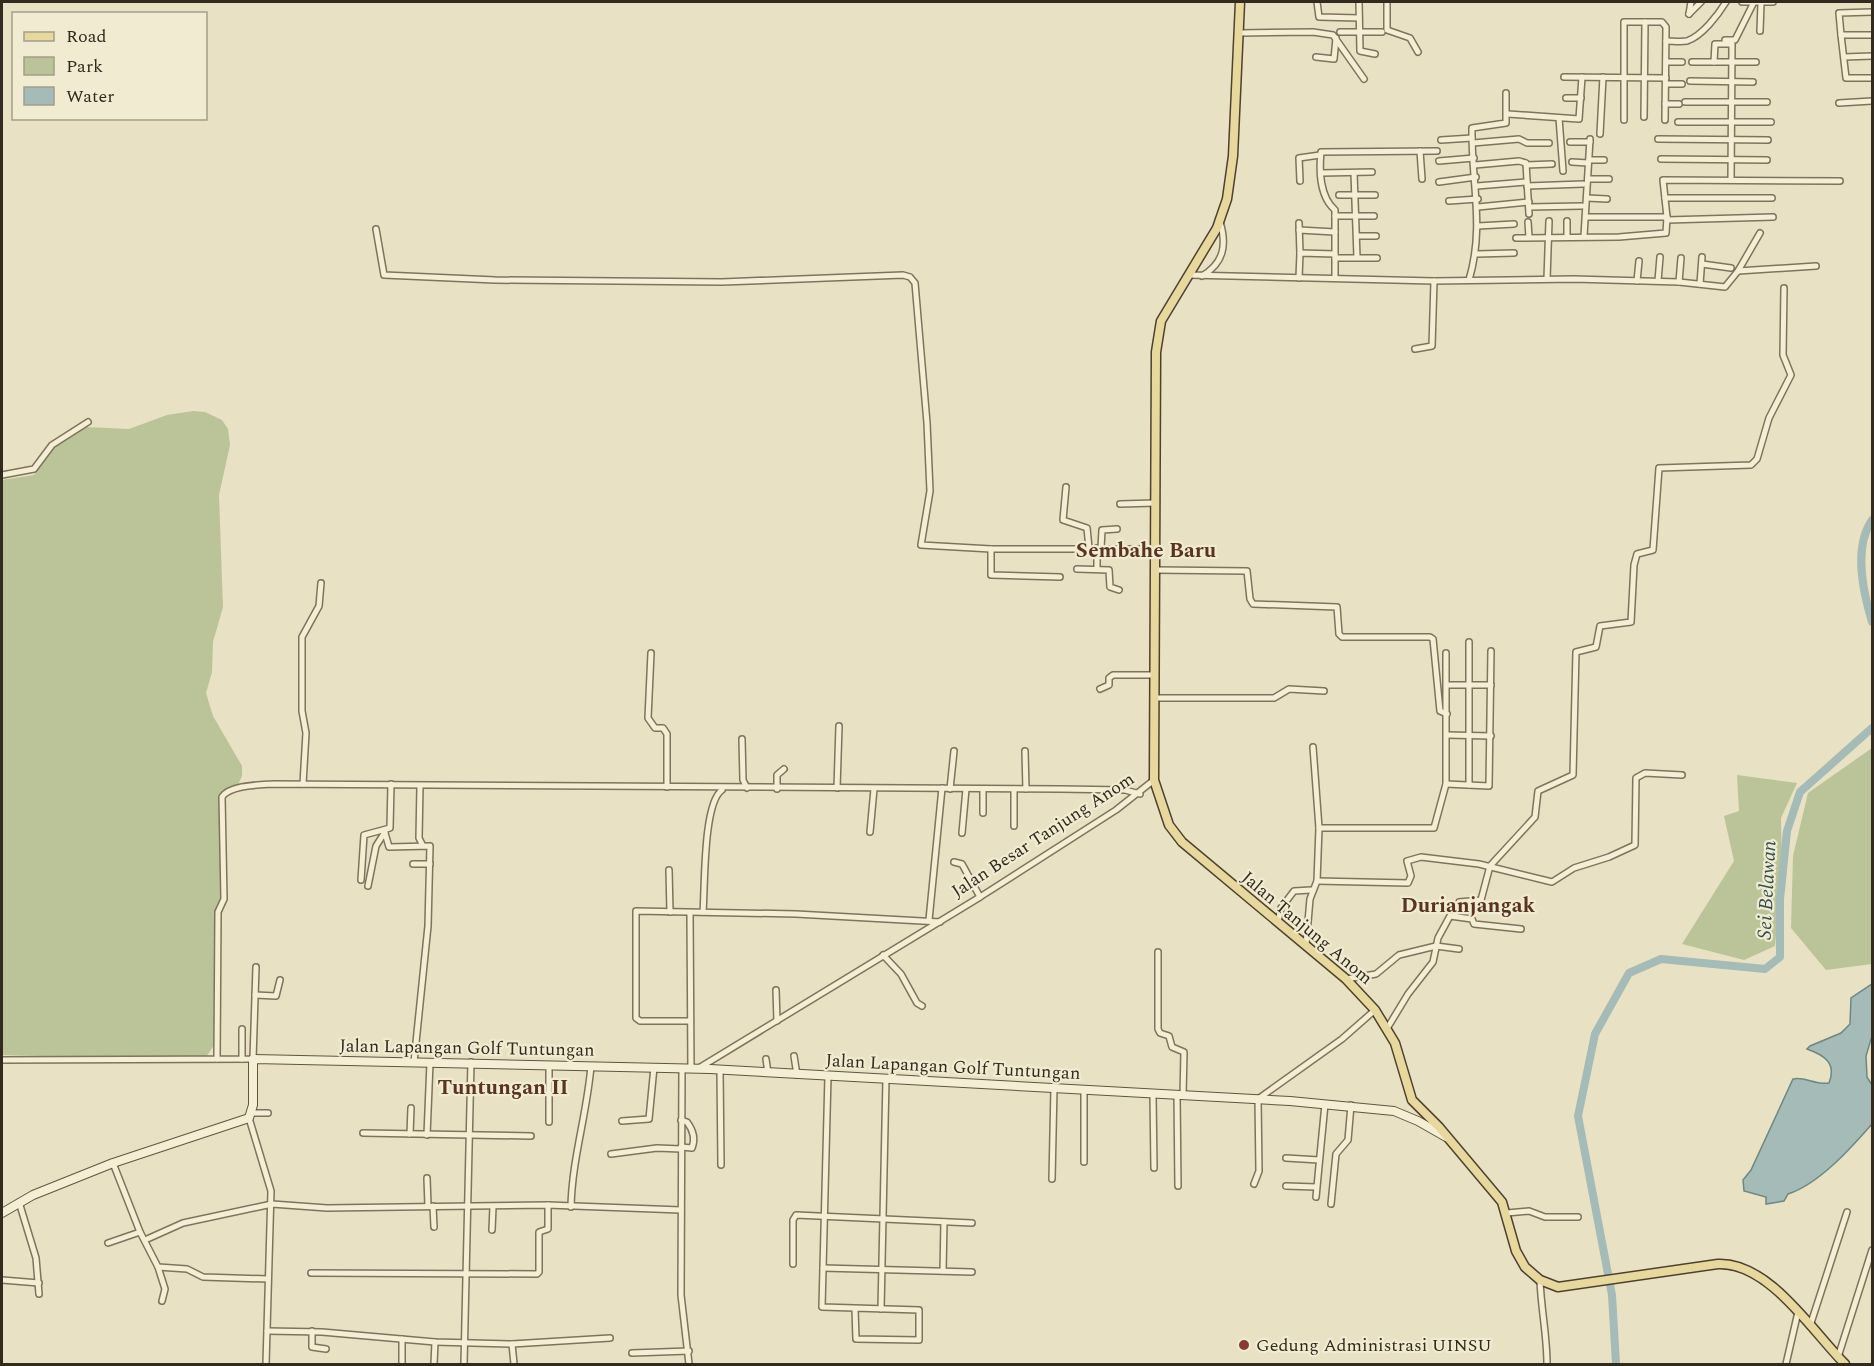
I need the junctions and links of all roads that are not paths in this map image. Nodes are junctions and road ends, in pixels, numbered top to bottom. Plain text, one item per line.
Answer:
1 (1240, 2) edge
2 (1317, 2) edge
3 (1359, 2) edge
4 (1387, 2) edge
5 (1691, 2) edge
6 (1701, 2) edge
7 (1726, 2) edge
8 (1742, 2) edge
9 (1754, 2) edge
10 (1773, 2) edge
11 (1761, 3) junction
12 (1872, 12) edge
13 (1359, 18) junction
14 (1645, 22) junction
15 (1760, 31) dead end
16 (1340, 32) dead end
17 (1359, 32) junction
18 (1382, 32) dead end
19 (1239, 33) junction
20 (1872, 34) edge
21 (1841, 35) junction
22 (1336, 38) junction
23 (1725, 40) dead end
24 (1666, 41) junction
25 (1418, 52) dead end
26 (1376, 54) dead end
27 (1872, 56) edge
28 (1316, 57) dead end
29 (1844, 57) junction
30 (1666, 62) junction
31 (1682, 62) dead end
32 (1692, 62) dead end
33 (1714, 62) junction
34 (1732, 62) junction
35 (1756, 62) dead end
36 (1564, 77) dead end
37 (1582, 77) junction
38 (1603, 77) junction
39 (1645, 77) junction
40 (1625, 78) junction
41 (1872, 78) edge
42 (1364, 79) dead end
43 (1666, 81) junction
44 (1690, 81) dead end
45 (1732, 82) junction
46 (1753, 82) dead end
47 (1682, 84) dead end
48 (1506, 93) dead end
49 (1566, 98) dead end
50 (1581, 98) junction
51 (1872, 101) edge
52 (1732, 102) junction
53 (1767, 102) dead end
54 (1839, 103) dead end
55 (1665, 104) junction
56 (1508, 114) junction
57 (1644, 117) dead end
58 (1559, 118) junction
59 (1624, 120) dead end
60 (1665, 120) dead end
61 (1678, 122) dead end
62 (1732, 122) junction
63 (1771, 122) dead end
64 (1600, 134) dead end
65 (1658, 139) dead end
66 (1442, 140) dead end
67 (1732, 140) junction
68 (1768, 140) dead end
69 (1472, 141) junction
70 (1570, 142) dead end
71 (1549, 143) dead end
72 (1420, 151) junction
73 (1437, 151) dead end
74 (1320, 155) junction
75 (1661, 159) dead end
76 (1604, 160) dead end
77 (1732, 160) junction
78 (1767, 160) dead end
79 (1439, 161) dead end
80 (1474, 161) junction
81 (1588, 161) junction
82 (1572, 162) dead end
83 (1552, 164) dead end
84 (1526, 165) junction
85 (1563, 171) dead end
86 (1320, 172) junction
87 (1354, 172) junction
88 (1372, 172) dead end
89 (1476, 177) junction
90 (1422, 179) dead end
91 (1609, 179) dead end
92 (1731, 180) junction
93 (1300, 181) dead end
94 (1840, 181) dead end
95 (1439, 182) dead end
96 (1586, 182) junction
97 (1527, 184) junction
98 (1477, 186) junction
99 (1339, 195) dead end
100 (1356, 195) junction
101 (1375, 195) dead end
102 (1587, 198) junction
103 (1665, 198) junction
104 (1772, 198) dead end
105 (1478, 199) junction
106 (1607, 199) dead end
107 (1449, 201) dead end
108 (1582, 206) dead end
109 (1478, 207) junction
110 (1529, 208) junction
111 (1335, 216) junction
112 (1356, 216) junction
113 (1374, 216) dead end
114 (1586, 217) junction
115 (1773, 217) dead end
116 (1667, 218) junction
117 (1549, 221) dead end
118 (1567, 221) dead end
119 (1220, 222) junction
120 (1528, 222) dead end
121 (1299, 223) dead end
122 (1514, 224) dead end
123 (1478, 226) junction
124 (376, 229) dead end
125 (1299, 231) junction
126 (1335, 232) junction
127 (1760, 233) dead end
128 (1357, 236) junction
129 (1376, 236) dead end
130 (1550, 236) junction
131 (1567, 236) junction
132 (1584, 236) junction
133 (1529, 237) junction
134 (1516, 238) dead end
135 (1299, 253) junction
136 (1514, 253) dead end
137 (1477, 254) junction
138 (1335, 256) junction
139 (1357, 257) junction
140 (1660, 257) dead end
141 (1377, 258) dead end
142 (1681, 258) dead end
143 (1639, 261) dead end
144 (1816, 266) dead end
145 (1731, 268) dead end
146 (1738, 271) junction
147 (1189, 275) junction
148 (1200, 276) junction
149 (1299, 278) junction
150 (1335, 278) junction
151 (1547, 279) junction
152 (1434, 280) junction
153 (1469, 280) junction
154 (1637, 281) junction
155 (1658, 281) junction
156 (1679, 282) junction
157 (1700, 284) junction
158 (1784, 288) dead end
159 (1415, 349) dead end
160 (88, 422) dead end
161 (2, 475) edge
162 (1066, 487) dead end
163 (1155, 502) junction
164 (1120, 504) dead end
165 (1117, 529) dead end
166 (1089, 548) junction
167 (1099, 548) junction
168 (991, 549) junction
169 (1156, 549) junction
170 (1077, 569) dead end
171 (1097, 569) junction
172 (1156, 570) junction
173 (1060, 577) dead end
174 (321, 583) dead end
175 (1119, 590) dead end
176 (1469, 642) dead end
177 (1491, 651) dead end
178 (651, 652) dead end
179 (1446, 653) dead end
180 (1155, 675) junction
181 (1447, 685) junction
182 (1491, 685) junction
183 (1470, 686) junction
184 (1100, 689) dead end
185 (1324, 690) dead end
186 (1155, 698) junction
187 (1447, 714) junction
188 (839, 726) dead end
189 (1447, 735) junction
190 (1470, 735) junction
191 (1491, 736) junction
192 (742, 739) dead end
193 (1313, 747) dead end
194 (954, 751) dead end
195 (1025, 751) dead end
196 (784, 769) dead end
197 (1682, 775) dead end
198 (1154, 780) junction
199 (303, 784) junction
200 (391, 784) junction
201 (1446, 784) junction
202 (1469, 785) junction
203 (420, 786) junction
204 (667, 787) junction
205 (747, 788) junction
206 (837, 788) junction
207 (942, 788) junction
208 (723, 789) junction
209 (777, 789) junction
210 (874, 789) junction
211 (950, 789) junction
212 (966, 789) junction
213 (983, 789) junction
214 (1014, 789) junction
215 (1026, 789) junction
216 (1140, 794) junction
217 (983, 813) dead end
218 (1014, 826) dead end
219 (1319, 828) junction
220 (385, 832) junction
221 (870, 832) dead end
222 (962, 833) dead end
223 (422, 844) junction
224 (954, 862) dead end
225 (413, 864) dead end
226 (430, 864) junction
227 (1490, 866) junction
228 (669, 870) dead end
229 (361, 880) dead end
230 (1317, 881) junction
231 (368, 886) dead end
232 (1311, 890) junction
233 (980, 897) junction
234 (670, 912) junction
235 (703, 912) junction
236 (690, 913) junction
237 (1455, 916) junction
238 (929, 920) junction
239 (940, 922) junction
240 (1278, 922) junction
241 (1521, 928) dead end
242 (1306, 945) junction
243 (1436, 946) junction
244 (1459, 949) dead end
245 (1158, 952) dead end
246 (883, 955) junction
247 (256, 967) dead end
248 (1346, 979) junction
249 (280, 980) dead end
250 (776, 990) dead end
251 (255, 995) junction
252 (922, 1006) dead end
253 (1376, 1010) junction
254 (689, 1021) junction
255 (777, 1021) junction
256 (1388, 1027) junction
257 (242, 1029) dead end
258 (795, 1056) dead end
259 (217, 1059) junction
260 (242, 1059) junction
261 (253, 1059) junction
262 (766, 1059) dead end
263 (2, 1060) edge
264 (414, 1062) junction
265 (471, 1062) junction
266 (430, 1063) junction
267 (549, 1065) junction
268 (591, 1066) junction
269 (654, 1067) junction
270 (691, 1068) junction
271 (720, 1070) junction
272 (768, 1073) junction
273 (797, 1075) junction
274 (828, 1076) junction
275 (886, 1079) junction
276 (1054, 1088) junction
277 (1084, 1090) junction
278 (1153, 1094) junction
279 (1180, 1096) junction
280 (1258, 1099) junction
281 (1325, 1104) junction
282 (1351, 1105) junction
283 (411, 1108) dead end
284 (268, 1113) dead end
285 (250, 1115) junction
286 (681, 1120) junction
287 (622, 1121) dead end
288 (549, 1122) dead end
289 (363, 1133) dead end
290 (410, 1134) junction
291 (427, 1135) junction
292 (470, 1136) junction
293 (531, 1136) dead end
294 (1446, 1137) junction
295 (681, 1148) junction
296 (611, 1154) dead end
297 (1286, 1158) dead end
298 (1319, 1160) junction
299 (1084, 1162) dead end
300 (113, 1163) junction
301 (721, 1165) dead end
302 (1154, 1168) dead end
303 (427, 1178) dead end
304 (1052, 1179) dead end
305 (1254, 1184) dead end
306 (1178, 1186) dead end
307 (1286, 1186) dead end
308 (1316, 1187) junction
309 (1316, 1197) dead end
310 (19, 1202) junction
311 (272, 1204) junction
312 (1331, 1204) dead end
313 (548, 1205) junction
314 (431, 1206) junction
315 (467, 1206) junction
316 (493, 1207) junction
317 (571, 1207) junction
318 (681, 1210) junction
319 (1847, 1212) dead end
320 (2, 1213) edge
321 (1507, 1214) junction
322 (1578, 1217) dead end
323 (824, 1218) junction
324 (882, 1219) junction
325 (944, 1222) junction
326 (972, 1223) dead end
327 (434, 1227) dead end
328 (492, 1230) dead end
329 (140, 1232) junction
330 (145, 1240) junction
331 (108, 1243) dead end
332 (1872, 1250) edge
333 (793, 1264) dead end
334 (158, 1267) junction
335 (823, 1268) junction
336 (882, 1269) junction
337 (943, 1272) junction
338 (972, 1272) dead end
339 (311, 1273) dead end
340 (465, 1274) junction
341 (268, 1279) junction
342 (2, 1280) edge
343 (1540, 1280) junction
344 (39, 1283) junction
345 (39, 1294) dead end
346 (162, 1300) dead end
347 (855, 1309) junction
348 (881, 1309) junction
349 (1798, 1312) junction
350 (1810, 1326) junction
351 (267, 1331) junction
352 (312, 1331) junction
353 (610, 1338) dead end
354 (402, 1340) junction
355 (435, 1342) junction
356 (465, 1342) junction
357 (512, 1344) junction
358 (326, 1349) dead end
359 (688, 1351) junction
360 (632, 1353) dead end
361 (1838, 1357) junction
362 (266, 1365) edge
363 (402, 1365) edge
364 (434, 1365) edge
365 (464, 1365) edge
366 (514, 1365) edge
367 (689, 1365) edge
368 (1547, 1365) edge
369 (1786, 1365) edge
370 (1845, 1365) edge

1 - 19 main road, Jalan Besar Tanjung Anom
2 - 13 street
3 - 13 street
4 - 25 street
5 - 6 street
7 - 24 street
8 - 9 street
9 - 11 street
9 - 23 street
10 - 11 street
11 - 15 street
12 - 21 street
13 - 17 street
14 - 24 street
14 - 39 street
14 - 40 street
16 - 17 street
17 - 18 street
17 - 26 street
19 - 22 street
19 - 119 main road, Jalan Besar Tanjung Anom
20 - 21 street
21 - 29 street
22 - 28 street
22 - 42 street
24 - 30 street
27 - 29 street
29 - 41 street
30 - 31 street
30 - 43 street
32 - 33 street
33 - 34 street
33 - 34 street
34 - 35 street
34 - 45 street
36 - 37 street
37 - 38 street
37 - 50 street
38 - 40 street
38 - 64 street
39 - 40 street
39 - 43 street
39 - 57 street
40 - 59 street
43 - 47 street
43 - 55 street
44 - 45 street
45 - 46 street
45 - 52 street
48 - 56 street
49 - 50 street
50 - 58 street
51 - 54 street
52 - 53 street
52 - 55 street
52 - 62 street
55 - 60 street
56 - 58 street
56 - 69 street
58 - 85 street
61 - 62 street
62 - 63 street
62 - 67 street
65 - 67 street
66 - 69 street
67 - 68 street
67 - 77 street
69 - 71 street
69 - 80 street
70 - 81 street
72 - 73 street
72 - 74 street
72 - 90 street
74 - 86 street
74 - 93 street
75 - 77 street
76 - 81 street
77 - 78 street
77 - 92 street
79 - 80 street
80 - 84 street
80 - 89 street
81 - 82 street
81 - 96 street
83 - 84 street
84 - 97 street
86 - 87 street
86 - 111 street
87 - 88 street
87 - 100 street
89 - 95 street
89 - 98 street
91 - 96 street
92 - 94 street
92 - 103 street
96 - 97 street
96 - 102 street
97 - 98 street
97 - 110 street
98 - 105 street
99 - 100 street
100 - 101 street
100 - 112 street
102 - 106 street
102 - 114 street
103 - 104 street
103 - 116 street
105 - 107 street
105 - 109 street
108 - 110 street
109 - 110 street
109 - 123 street
111 - 112 street
111 - 126 street
112 - 113 street
112 - 128 street
114 - 116 street
114 - 132 street
115 - 116 street
116 - 132 street
117 - 130 street
118 - 131 street
119 - 147 main road, Jalan Besar Tanjung Anom
119 - 148 street
120 - 133 street
121 - 125 street
122 - 123 street
123 - 137 street
124 - 168 street
125 - 126 street
125 - 135 street
126 - 138 street
127 - 146 street
128 - 129 street
128 - 139 street
130 - 131 street
130 - 133 street
130 - 151 street
131 - 132 street
133 - 134 street
135 - 138 street
135 - 149 street
136 - 137 street
137 - 153 street
138 - 139 street
138 - 150 street
139 - 141 street
140 - 155 street
142 - 156 street
143 - 154 street
144 - 146 street
145 - 157 street
146 - 157 street
147 - 148 street
147 - 163 main road, Jalan Besar Tanjung Anom
148 - 149 street
149 - 150 street
150 - 152 street
151 - 153 street
151 - 154 street
152 - 153 street
152 - 159 street
154 - 155 street
155 - 156 street
156 - 157 street
158 - 227 street
160 - 161 street
162 - 166 street
163 - 164 street
163 - 169 main road, Jalan Besar Tanjung Anom
165 - 167 street
166 - 167 street
166 - 168 street
167 - 169 street
167 - 171 street
168 - 173 street
169 - 172 main road, Jalan Besar Tanjung Anom
170 - 171 street
171 - 175 street
172 - 180 main road, Jalan Besar Tanjung Anom
172 - 187 street
174 - 199 street
176 - 183 street
177 - 182 street
178 - 204 street
179 - 181 street
180 - 184 street
180 - 186 main road, Jalan Besar Tanjung Anom
181 - 183 street
181 - 187 street
182 - 183 street
182 - 191 street
183 - 190 street
185 - 186 street
186 - 198 main road, Jalan Besar Tanjung Anom
187 - 189 street
188 - 206 street
189 - 190 street
189 - 201 street
190 - 191 street
190 - 202 street
191 - 202 street
192 - 205 street
193 - 219 street
194 - 211 street
195 - 215 street
196 - 209 street
197 - 227 street
198 - 216 street, Jalan Besar Tanjung Anom
198 - 240 main road, Jalan Tanjung Anom
199 - 200 street
199 - 259 street
200 - 203 street
200 - 220 street
201 - 202 street
201 - 219 street
203 - 204 street
203 - 223 street
204 - 208 street
205 - 208 street
205 - 209 street
206 - 209 street
206 - 210 street
207 - 210 street
207 - 211 street
207 - 238 street
208 - 235 street
210 - 221 street
211 - 212 street
212 - 213 street
212 - 222 street
213 - 214 street
213 - 217 street
214 - 215 street
214 - 218 street
215 - 216 street
216 - 233 street, Jalan Besar Tanjung Anom
219 - 230 street
220 - 223 street
220 - 229 street
220 - 231 street
223 - 226 street
224 - 233 street
225 - 226 street
226 - 264 street
227 - 230 street
227 - 237 street
228 - 234 street
230 - 232 street
232 - 240 street
232 - 242 street
233 - 239 street, Jalan Besar Tanjung Anom
234 - 236 street
234 - 254 street
235 - 236 street
235 - 238 street
236 - 254 street
237 - 241 street
237 - 243 street
238 - 239 street
239 - 246 street, Jalan Besar Tanjung Anom
240 - 242 main road, Jalan Tanjung Anom
242 - 248 main road, Jalan Tanjung Anom
243 - 244 street
243 - 248 street
243 - 256 street
245 - 279 street
246 - 252 street
246 - 255 street, Jalan Besar Tanjung Anom
247 - 251 street
248 - 253 main road, Jalan Tanjung Anom
249 - 251 street
250 - 255 street
251 - 261 street
253 - 256 main road, Jalan Tanjung Anom
253 - 280 street
254 - 270 street
255 - 270 street, Jalan Besar Tanjung Anom
256 - 294 main road, Jalan Tanjung Anom
257 - 260 street
258 - 273 street
259 - 260 street
259 - 263 street
260 - 261 street
261 - 264 street, Jalan Lapangan Golf Tuntungan
261 - 285 street
262 - 272 street
264 - 266 street, Jalan Lapangan Golf Tuntungan
265 - 266 street, Jalan Lapangan Golf Tuntungan
265 - 267 street, Jalan Lapangan Golf Tuntungan
265 - 292 street
266 - 291 street
267 - 268 street, Jalan Lapangan Golf Tuntungan
267 - 288 street
268 - 269 street, Jalan Lapangan Golf Tuntungan
268 - 317 street
269 - 270 street, Jalan Lapangan Golf Tuntungan
269 - 287 street
270 - 271 street, Jalan Lapangan Golf Tuntungan
270 - 286 street
271 - 272 street, Jalan Lapangan Golf Tuntungan
271 - 301 street
272 - 273 street, Jalan Lapangan Golf Tuntungan
273 - 274 street, Jalan Lapangan Golf Tuntungan
274 - 275 street, Jalan Lapangan Golf Tuntungan
274 - 323 street
275 - 276 street, Jalan Lapangan Golf Tuntungan
275 - 324 street
276 - 277 street, Jalan Lapangan Golf Tuntungan
276 - 304 street
277 - 278 street, Jalan Lapangan Golf Tuntungan
277 - 299 street
278 - 279 street, Jalan Lapangan Golf Tuntungan
278 - 302 street
279 - 280 street, Jalan Lapangan Golf Tuntungan
279 - 306 street
280 - 281 street, Jalan Lapangan Golf Tuntungan
280 - 305 street
281 - 282 street, Jalan Lapangan Golf Tuntungan
281 - 298 street
282 - 294 street, Jalan Lapangan Golf Tuntungan
282 - 312 street
283 - 290 street
284 - 285 street
285 - 300 street
285 - 311 street
286 - 295 street
286 - 295 street
289 - 290 street
290 - 291 street
291 - 292 street
292 - 293 street
292 - 315 street
294 - 321 main road, Jalan Lapangan Golf Tuntungan
295 - 296 street
295 - 318 street
297 - 298 street
298 - 308 street
300 - 310 street
300 - 329 street
303 - 314 street
307 - 308 street
308 - 309 street
310 - 320 street
310 - 344 street
311 - 314 street
311 - 330 street
311 - 341 street
313 - 316 street
313 - 317 street
313 - 340 street
314 - 315 street
314 - 327 street
315 - 316 street
315 - 340 street
316 - 328 street
317 - 318 street
318 - 359 street
319 - 350 street
321 - 322 street
321 - 343 main road, Jalan Lapangan Golf Tuntungan
323 - 324 street
323 - 333 street
323 - 335 street
324 - 325 street
324 - 336 street
325 - 326 street
325 - 337 street
329 - 330 street
329 - 331 street
330 - 334 street
332 - 361 street
334 - 341 street
334 - 346 street
335 - 336 street
335 - 347 street
336 - 337 street
336 - 348 street
337 - 338 street
339 - 340 street
340 - 356 street
341 - 351 street
342 - 344 street
343 - 349 main road
343 - 368 street
344 - 345 street
347 - 348 street
347 - 348 street
349 - 350 main road
349 - 369 street
350 - 361 main road
351 - 352 street
351 - 362 street
352 - 354 street
352 - 358 street
353 - 357 street
354 - 355 street
354 - 363 street
355 - 356 street
355 - 364 street
356 - 357 street
356 - 365 street
357 - 366 street
359 - 360 street
359 - 367 street
361 - 370 main road

